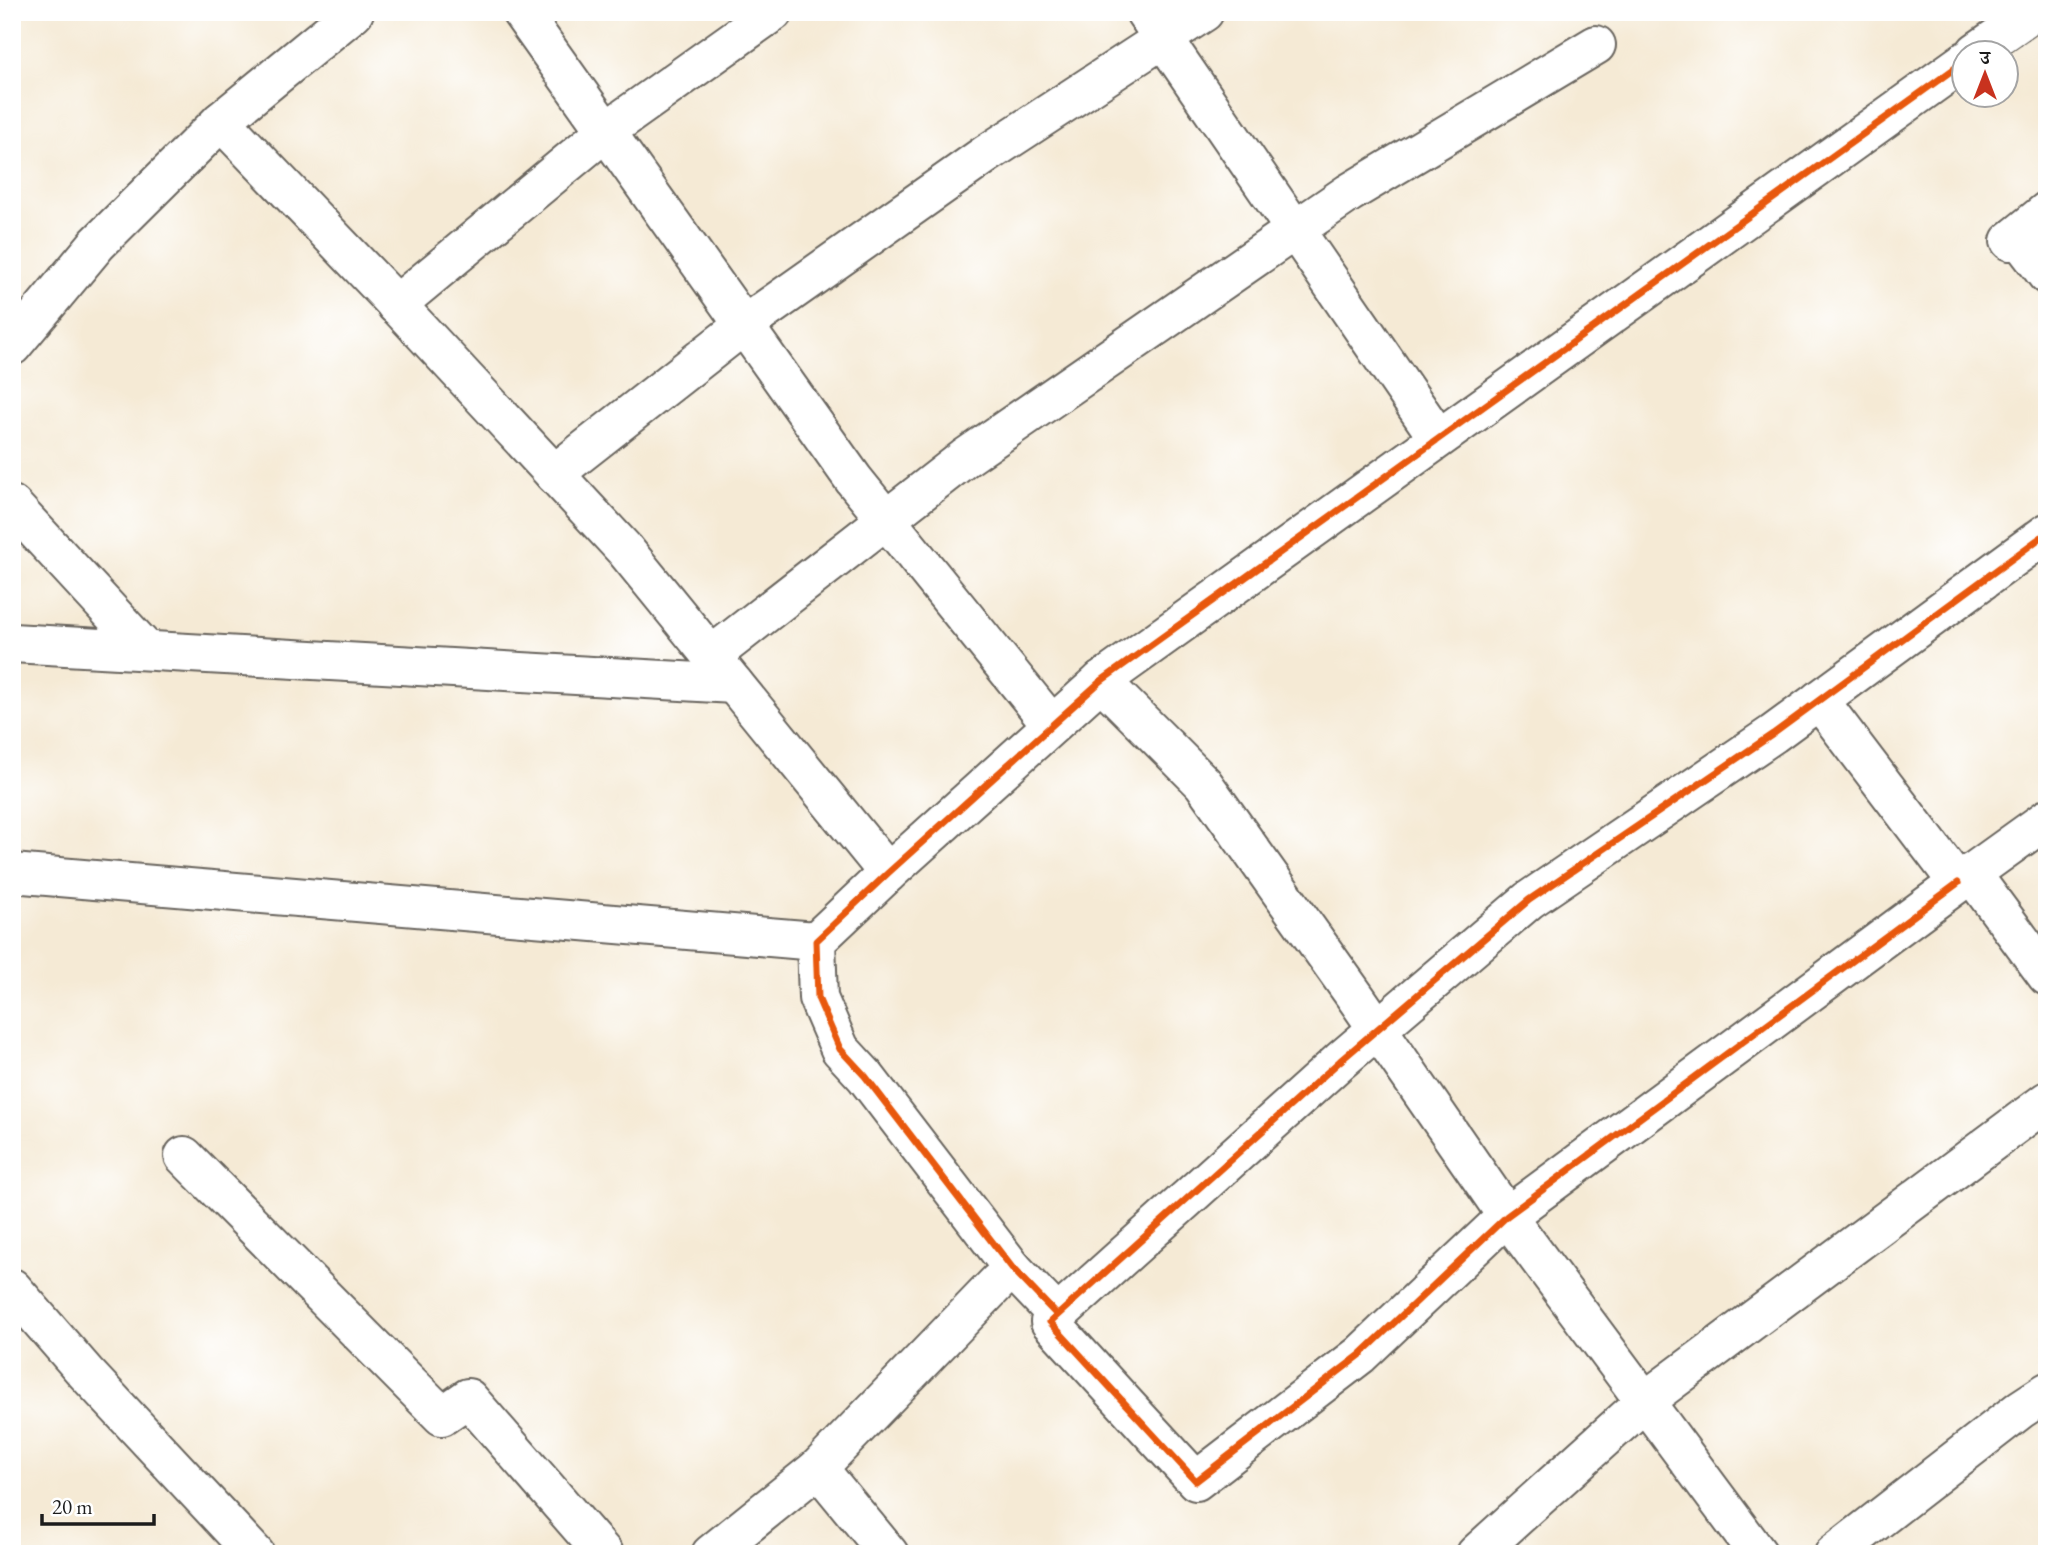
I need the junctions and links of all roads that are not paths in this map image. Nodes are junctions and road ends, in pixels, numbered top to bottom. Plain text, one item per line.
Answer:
1 (354, 12) edge
2 (521, 12) edge
3 (773, 12) edge
4 (1204, 12) edge
5 (2033, 12) edge
6 (1154, 25) edge
7 (1996, 38) edge
8 (1596, 45) dead end
9 (1951, 71) edge
10 (221, 121) junction
11 (606, 131) junction
12 (2047, 211) edge
13 (1295, 230) junction
14 (2047, 275) edge
15 (396, 304) junction
16 (744, 325) junction
17 (12, 346) edge
18 (1437, 438) junction
19 (554, 474) junction
20 (12, 505) edge
21 (886, 519) junction
22 (2047, 533) edge
23 (12, 643) edge
24 (145, 649) junction
25 (722, 670) junction
26 (1101, 681) junction
27 (1819, 700) junction
28 (1052, 725) junction
29 (2047, 819) edge
30 (12, 873) edge
31 (888, 873) junction
32 (1964, 878) junction
33 (817, 941) junction
34 (2047, 976) edge
35 (1377, 1029) junction
36 (2047, 1101) edge
37 (184, 1156) dead end
38 (1507, 1216) junction
39 (1013, 1269) junction
40 (12, 1289) edge
41 (1057, 1315) junction
42 (2047, 1392) edge
43 (1645, 1402) junction
44 (818, 1468) junction
45 (255, 1554) edge
46 (604, 1554) edge
47 (711, 1554) edge
48 (889, 1554) edge
49 (1475, 1554) edge
50 (1758, 1554) edge
51 (1834, 1554) edge

1 - 10 street
2 - 11 street
3 - 11 street
4 - 6 street
5 - 7 street
6 - 13 street
6 - 16 street
8 - 13 street
9 - 18 street
10 - 15 street
10 - 17 street
11 - 15 street
11 - 16 street
12 - 14 street
13 - 18 street
13 - 21 street
15 - 19 street
16 - 19 street
16 - 21 street
18 - 26 street
19 - 25 street
20 - 24 street
21 - 25 street
21 - 28 street
22 - 27 street
23 - 24 street
24 - 25 street
25 - 31 street
26 - 28 street
26 - 35 street
27 - 32 street
27 - 35 street
28 - 31 street
29 - 32 street
30 - 33 street
31 - 33 street
32 - 34 street
32 - 38 street
33 - 39 street
35 - 38 street
35 - 41 street
36 - 43 street
37 - 46 street
38 - 41 street
38 - 43 street
39 - 41 street
39 - 44 street
40 - 45 street
42 - 51 street
43 - 49 street
43 - 50 street
44 - 47 street
44 - 48 street

